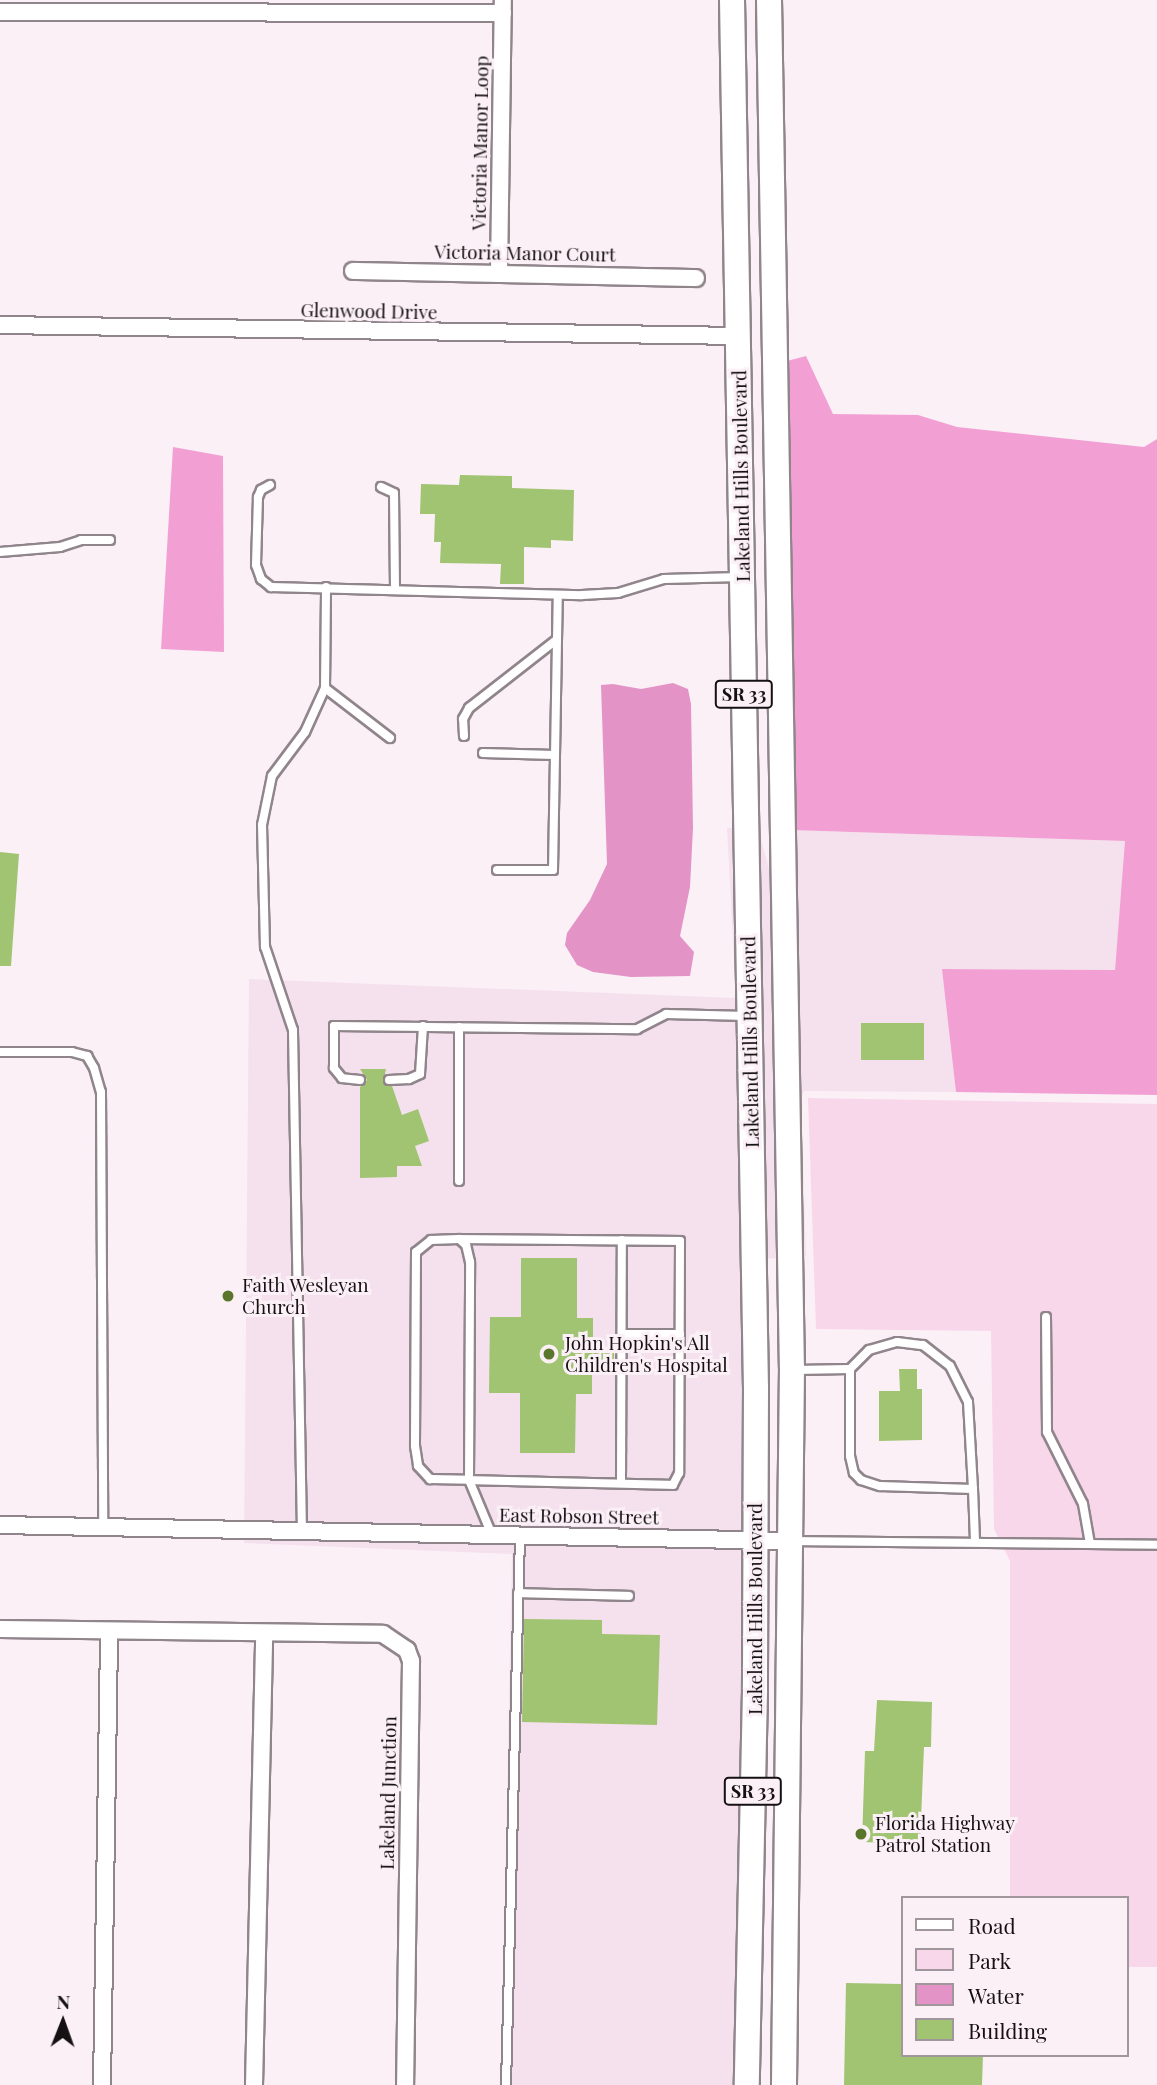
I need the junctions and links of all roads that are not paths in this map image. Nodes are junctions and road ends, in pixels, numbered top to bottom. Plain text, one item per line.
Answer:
1 (732, 0) edge
2 (769, 0) edge
3 (785, 0) edge
4 (101, 7) edge
5 (503, 7) edge
6 (0, 12) edge
7 (769, 27) junction
8 (353, 271) dead end
9 (499, 274) junction
10 (696, 278) dead end
11 (0, 325) edge
12 (738, 336) junction
13 (270, 485) dead end
14 (381, 487) dead end
15 (110, 540) dead end
16 (0, 552) edge
17 (743, 577) junction
18 (326, 587) junction
19 (395, 589) junction
20 (558, 594) junction
21 (556, 640) junction
22 (325, 688) junction
23 (464, 736) dead end
24 (390, 738) dead end
25 (483, 753) dead end
26 (555, 755) junction
27 (497, 870) dead end
28 (783, 884) junction
29 (750, 1016) junction
30 (423, 1026) junction
31 (459, 1027) junction
32 (0, 1052) edge
33 (360, 1080) dead end
34 (389, 1080) dead end
35 (458, 1181) dead end
36 (459, 1239) junction
37 (622, 1240) junction
38 (1046, 1317) dead end
39 (622, 1334) junction
40 (680, 1334) junction
41 (850, 1369) junction
42 (792, 1370) junction
43 (469, 1480) junction
44 (621, 1482) junction
45 (974, 1489) junction
46 (0, 1525) edge
47 (103, 1527) junction
48 (302, 1532) junction
49 (492, 1535) junction
50 (520, 1535) junction
51 (756, 1541) junction
52 (792, 1541) junction
53 (975, 1542) junction
54 (1090, 1543) junction
55 (1157, 1545) edge
56 (518, 1593) junction
57 (629, 1596) dead end
58 (0, 1629) edge
59 (109, 1631) junction
60 (264, 1633) junction
61 (102, 2085) edge
62 (254, 2085) edge
63 (405, 2085) edge
64 (506, 2085) edge
65 (747, 2085) edge
66 (784, 2085) edge

1 - 12 main road, Lakeland Hills Boulevard / SR 33
2 - 7 main road, Lakeland Hills Boulevard / SR 33
3 - 7 main road
4 - 5 street, Victoria Manor Loop
4 - 6 street, Victoria Manor Loop
5 - 9 street, Victoria Manor Loop
7 - 28 main road, Lakeland Hills Boulevard / SR 33
8 - 9 street, Victoria Manor Court
9 - 10 street, Victoria Manor Court
11 - 12 street, Glenwood Drive
12 - 17 main road, Lakeland Hills Boulevard / SR 33
13 - 18 lane
14 - 19 lane
15 - 16 lane
17 - 20 lane
17 - 28 main road
17 - 29 main road, Lakeland Hills Boulevard / SR 33
18 - 19 lane
18 - 22 lane
19 - 20 lane
20 - 21 lane
21 - 23 lane
21 - 26 lane
22 - 24 lane
22 - 48 lane
25 - 26 lane
26 - 27 lane
28 - 42 main road, Lakeland Hills Boulevard / SR 33
29 - 31 lane
29 - 51 main road, Lakeland Hills Boulevard / SR 33
30 - 31 lane
30 - 33 lane
30 - 34 lane
31 - 35 lane
32 - 47 lane
36 - 37 lane
36 - 43 lane
36 - 43 lane
37 - 39 lane
37 - 40 lane
38 - 54 lane
39 - 40 lane
39 - 44 lane
40 - 44 lane
41 - 42 lane
41 - 45 lane
41 - 45 lane
42 - 52 main road, Lakeland Hills Boulevard / SR 33
43 - 44 lane
43 - 49 lane
45 - 53 lane
46 - 47 street, East Robson Street
47 - 48 street, East Robson Street
48 - 49 street, East Robson Street
49 - 50 street, East Robson Street
50 - 51 street, East Robson Street
50 - 56 lane
51 - 52 street, East Robson Street
51 - 65 main road, Lakeland Hills Boulevard / SR 33
52 - 53 lane, East Robson Street
52 - 66 main road, Lakeland Hills Boulevard / SR 33
53 - 54 lane, East Robson Street
54 - 55 lane, East Robson Street
56 - 57 lane
56 - 64 lane
58 - 59 street, Lakeland Junction
59 - 60 street, Lakeland Junction
59 - 61 street
60 - 62 street
60 - 63 street, Lakeland Junction

